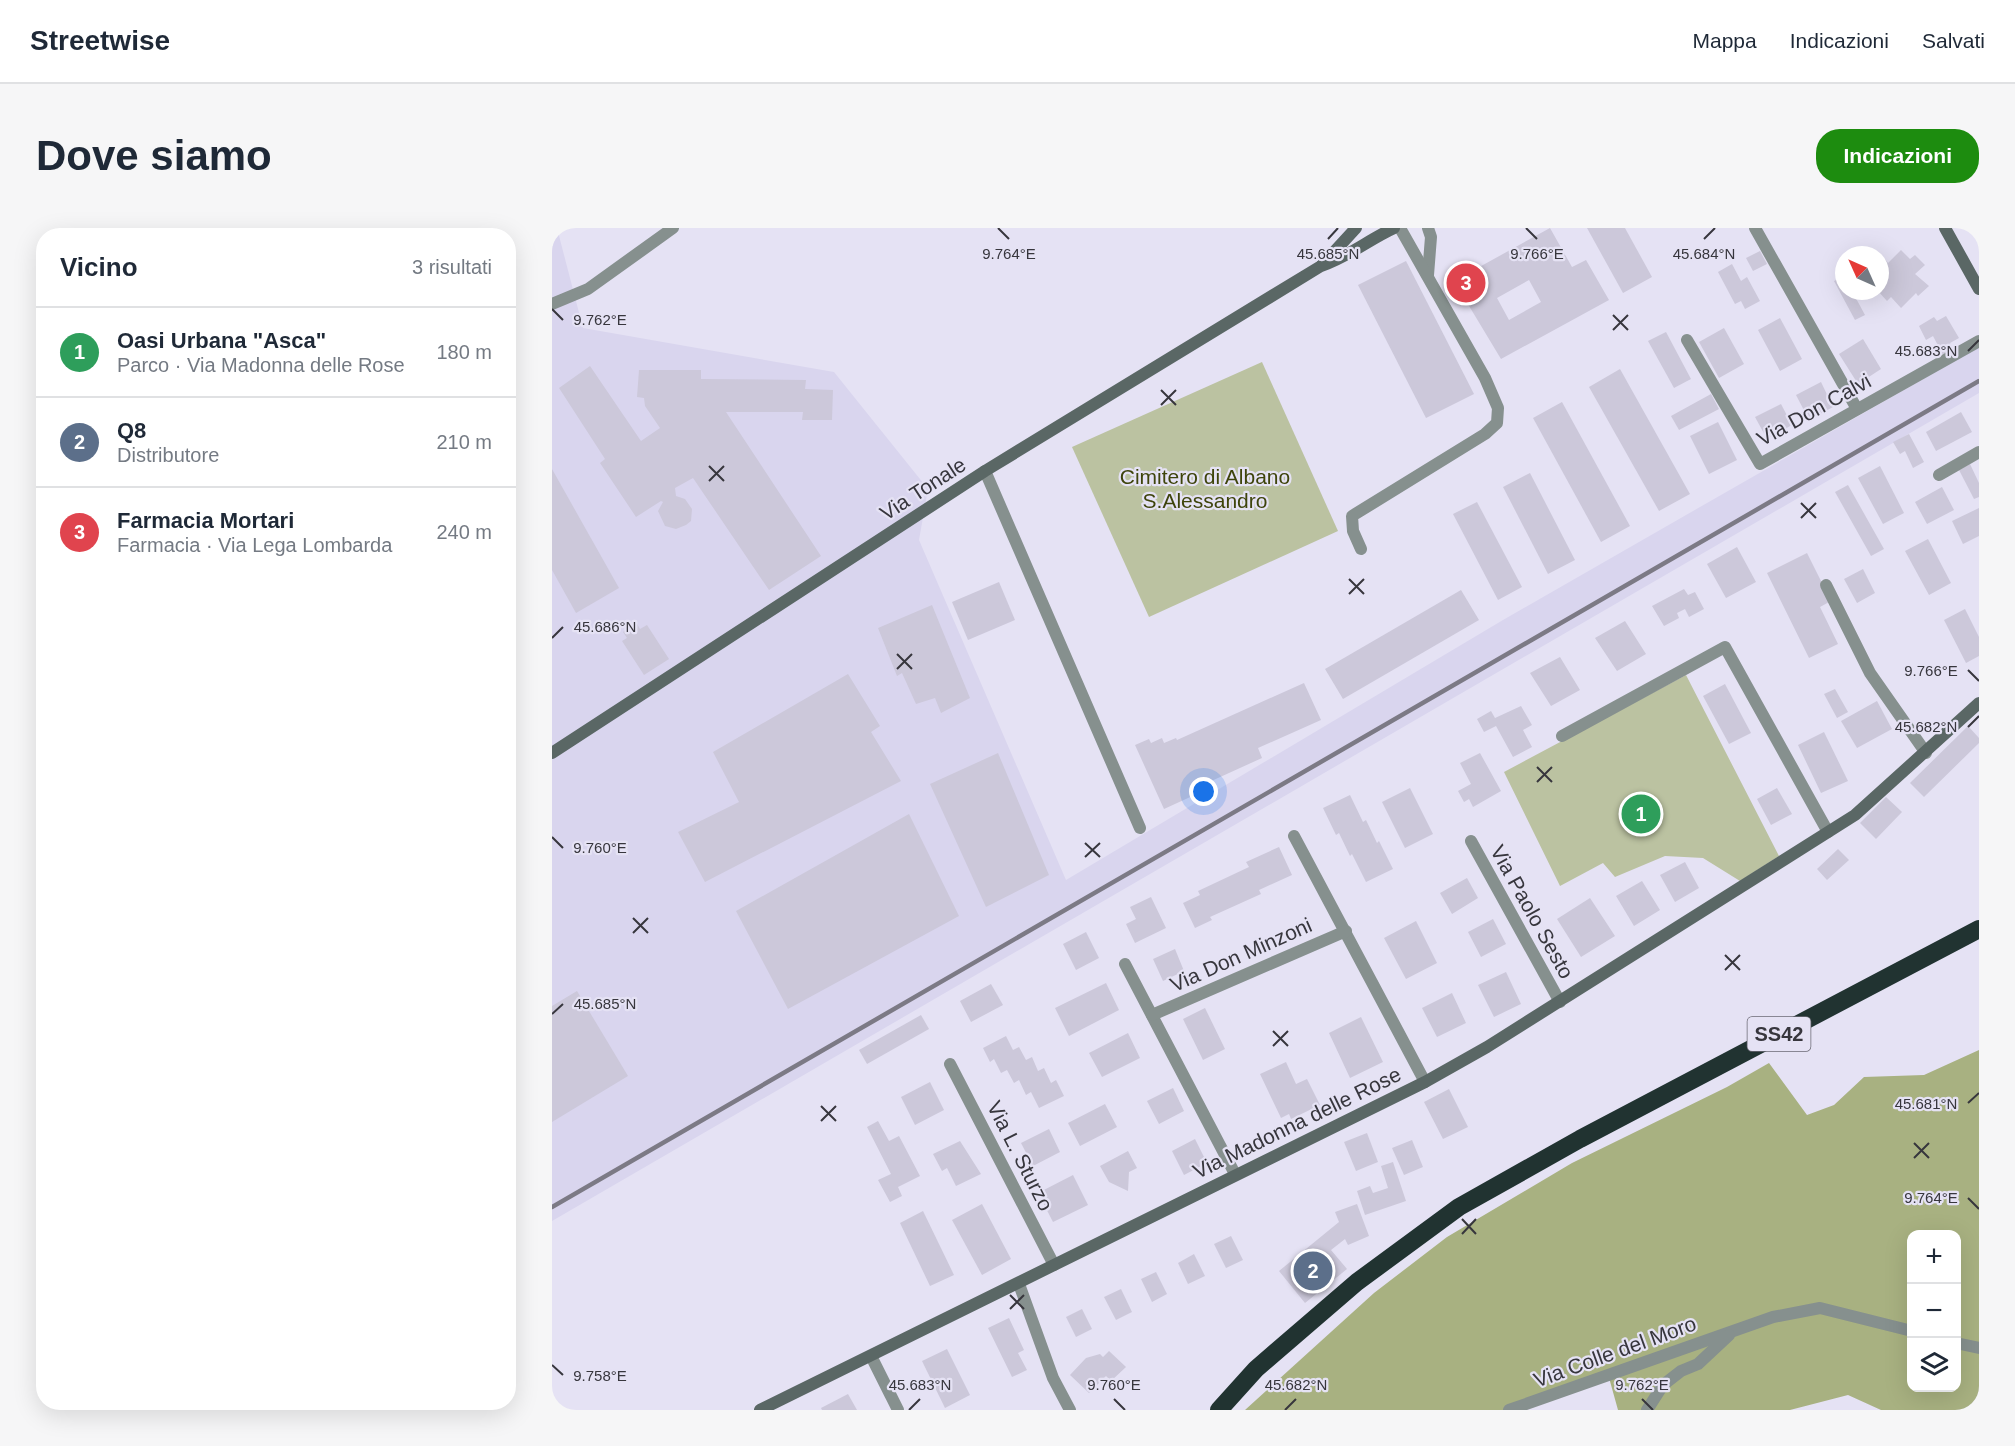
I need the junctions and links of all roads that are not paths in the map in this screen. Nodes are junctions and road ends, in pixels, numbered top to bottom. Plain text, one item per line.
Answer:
1 (673, 228) edge
2 (1356, 228) edge
3 (1394, 228) edge
4 (1400, 228) edge
5 (1428, 228) edge
6 (1755, 228) edge
7 (1945, 228) edge
8 (1321, 266) junction
9 (1428, 275) junction
10 (1979, 289) edge
11 (552, 304) edge
12 (1687, 340) dead end
13 (1979, 341) edge
14 (1857, 409) junction
15 (1979, 452) edge
16 (985, 471) junction
17 (1939, 475) dead end
18 (1361, 549) dead end
19 (1826, 585) dead end
20 (1979, 703) edge
21 (1562, 736) dead end
22 (552, 753) edge
23 (1926, 753) junction
24 (1140, 828) dead end
25 (1828, 832) junction
26 (1294, 836) dead end
27 (1471, 841) dead end
28 (1979, 929) edge
29 (1346, 931) junction
30 (1125, 964) dead end
31 (1560, 1002) junction
32 (1152, 1015) junction
33 (950, 1064) dead end
34 (1425, 1082) junction
35 (1235, 1174) junction
36 (1054, 1265) junction
37 (1019, 1284) junction
38 (1734, 1330) junction
39 (1907, 1331) edge
40 (1961, 1344) edge
41 (1979, 1348) edge
42 (872, 1356) junction
43 (760, 1410) edge
44 (898, 1410) edge
45 (1070, 1410) edge
46 (1219, 1410) edge
47 (1509, 1410) edge
48 (1647, 1410) edge

1 - 11 street
2 - 8 street, Via Tonale
3 - 8 street, Via Tonale
4 - 9 street
5 - 9 street
6 - 14 street
7 - 10 street
8 - 16 street, Via Tonale
9 - 18 street
12 - 14 street, Via Don Calvi
13 - 14 street, Via Don Calvi
15 - 17 street
16 - 22 street, Via Tonale
16 - 24 street
19 - 23 street
20 - 23 street, Via Madonna delle Rose
21 - 25 street
23 - 25 street, Via Madonna delle Rose
25 - 31 street, Via Madonna delle Rose
26 - 29 street, Via Don Minzoni
27 - 31 street, Via Paolo Sesto
28 - 46 highway, SS42
29 - 32 street, Via Don Minzoni
29 - 34 street, Via Don Minzoni
30 - 32 street, Via Don Minzoni
31 - 34 street, Via Madonna delle Rose
32 - 35 street, Via Don Minzoni
33 - 36 street, Via L. Sturzo
34 - 35 street, Via Madonna delle Rose
35 - 36 street, Via Madonna delle Rose
36 - 37 street, Via Madonna delle Rose
37 - 42 street, Via Madonna delle Rose
37 - 45 street
38 - 39 street, Via Colle del Moro
38 - 47 street, Via Colle del Moro
38 - 48 street, Via Colle del Moro
40 - 41 street
42 - 43 street, Via Madonna delle Rose
42 - 44 street

